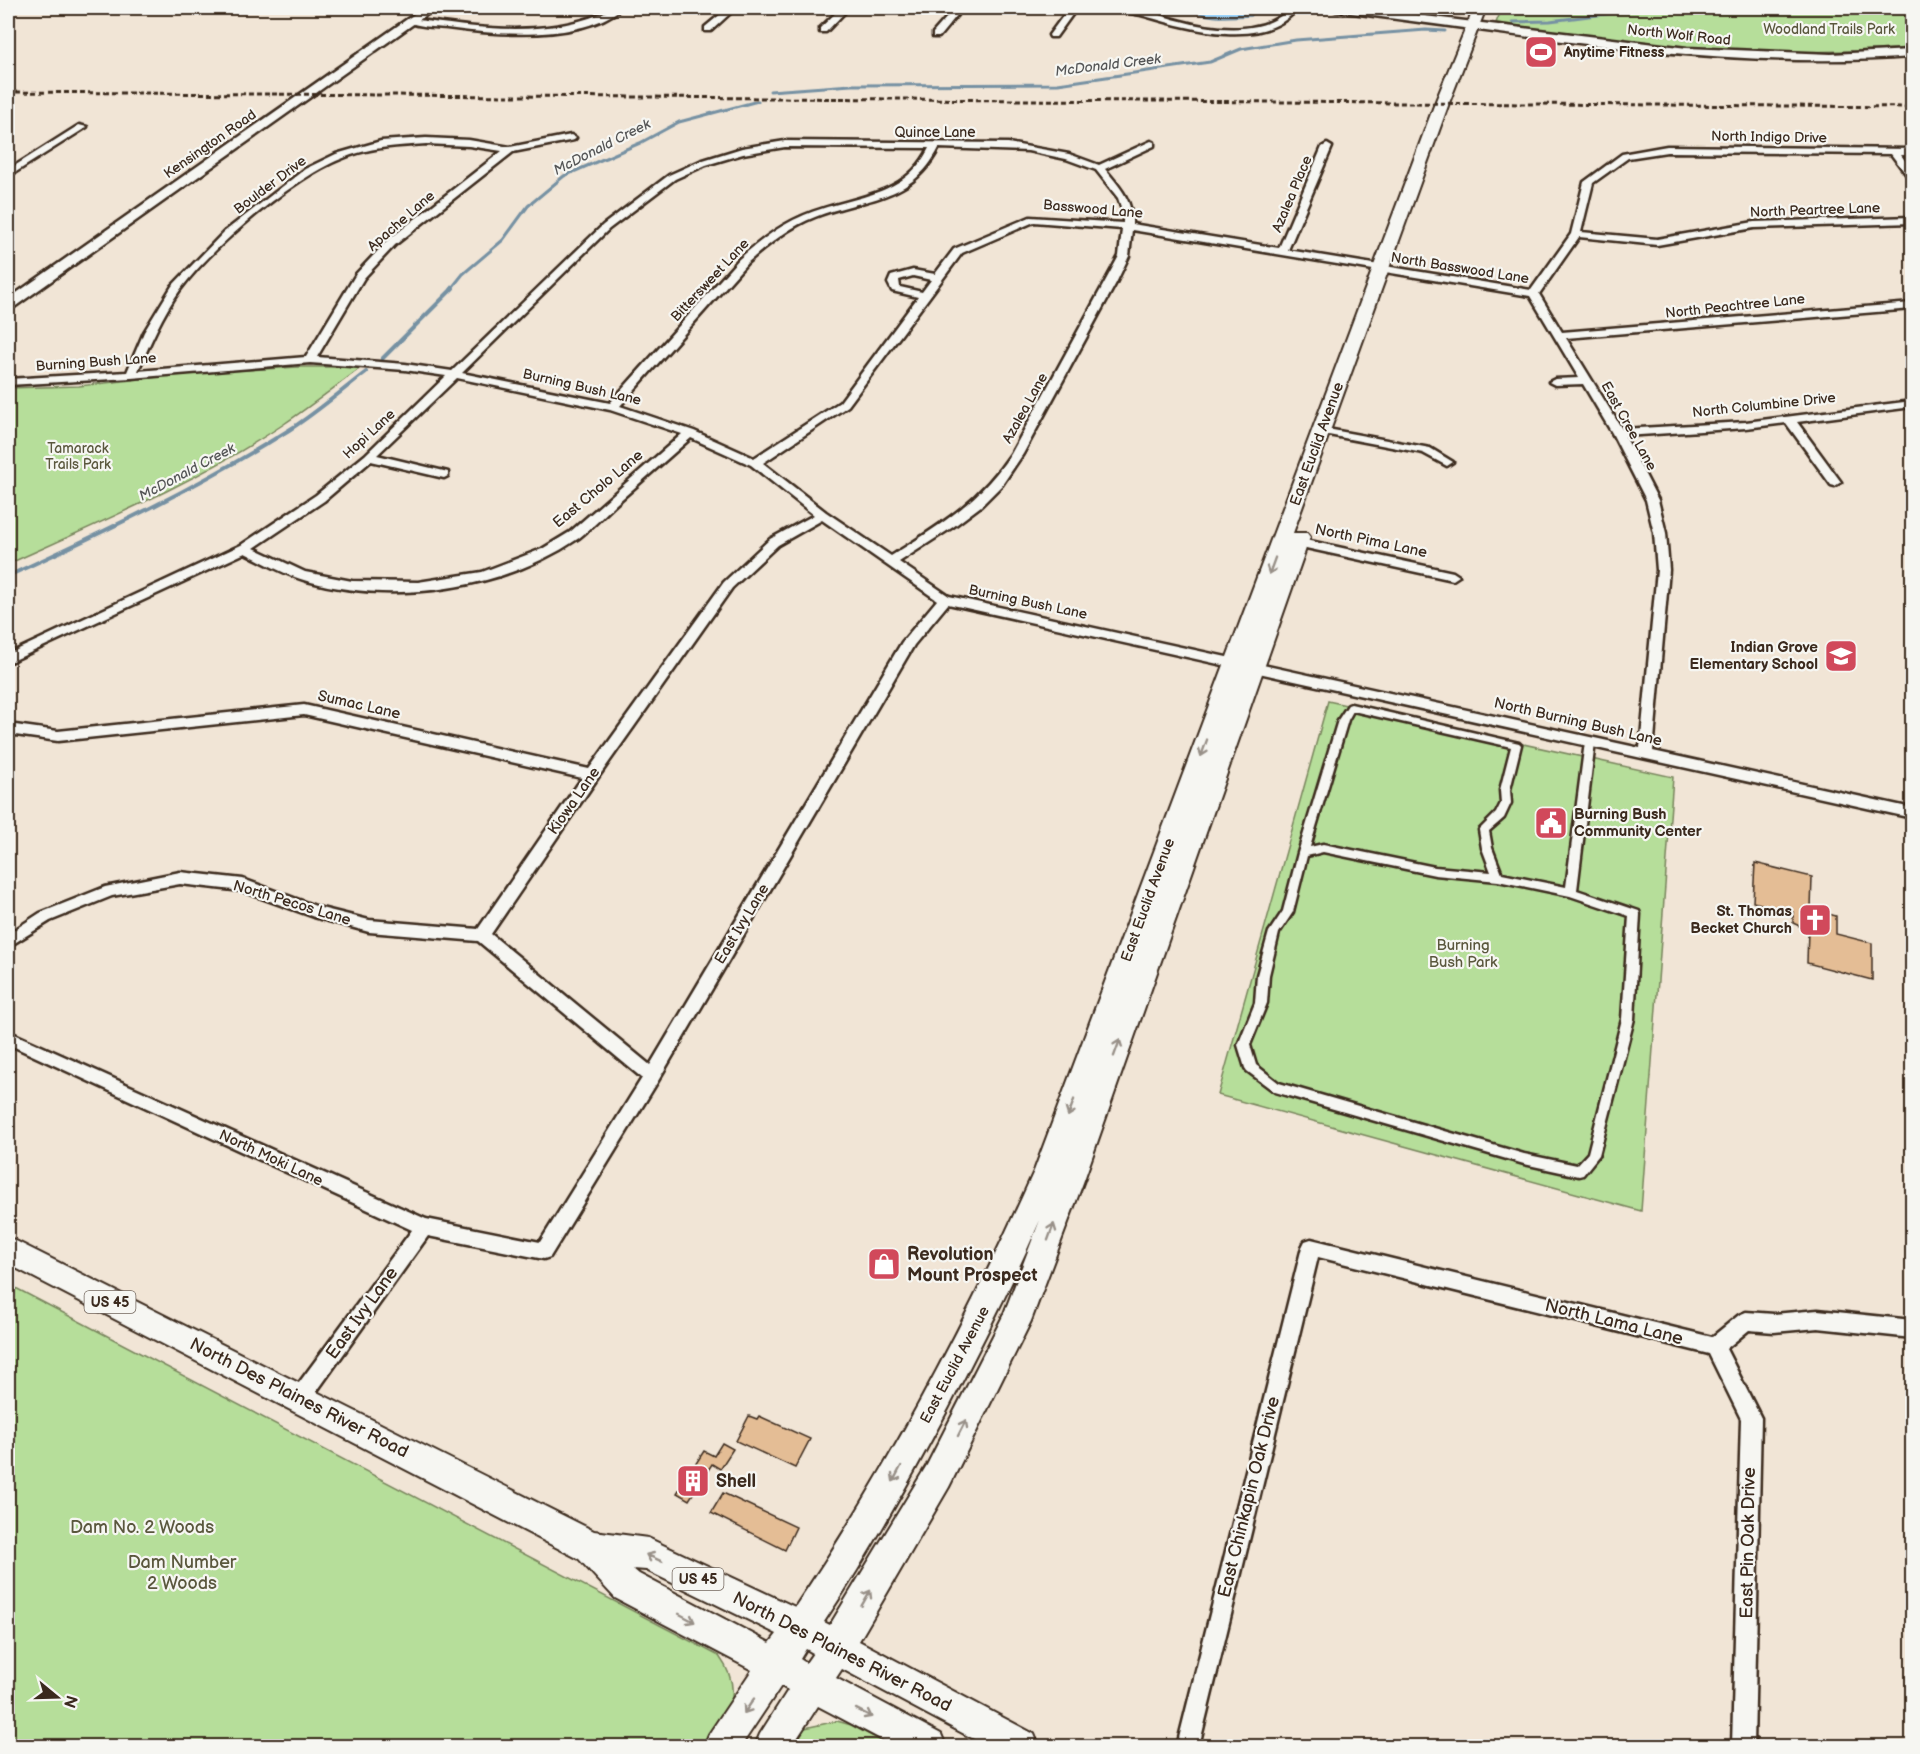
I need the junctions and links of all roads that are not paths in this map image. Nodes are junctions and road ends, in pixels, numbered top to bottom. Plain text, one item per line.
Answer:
1 (430, 8) edge
2 (618, 8) edge
3 (732, 8) edge
4 (845, 8) edge
5 (959, 8) edge
6 (1073, 8) edge
7 (1118, 8) edge
8 (1294, 8) edge
9 (1336, 8) edge
10 (1483, 17) edge
11 (411, 21) junction
12 (708, 29) dead end
13 (823, 30) dead end
14 (936, 35) dead end
15 (1053, 35) dead end
16 (1912, 54) edge
17 (82, 126) dead end
18 (571, 138) dead end
19 (1151, 144) dead end
20 (935, 146) junction
21 (1327, 147) dead end
22 (510, 150) junction
23 (1613, 150) dead end
24 (1912, 152) edge
25 (1894, 153) junction
26 (1625, 156) junction
27 (703, 163) joint
28 (1099, 168) junction
29 (8, 174) edge
30 (1912, 176) edge
31 (1912, 220) edge
32 (1128, 226) junction
33 (1576, 234) junction
34 (1282, 252) junction
35 (1388, 270) junction
36 (938, 278) junction
37 (1534, 294) junction
38 (925, 296) junction
39 (8, 305) edge
40 (1912, 306) edge
41 (1561, 335) junction
42 (310, 360) junction
43 (453, 374) junction
44 (131, 375) junction
45 (8, 381) edge
46 (1587, 381) junction
47 (1555, 382) dead end
48 (1912, 404) edge
49 (613, 407) junction
50 (1790, 419) junction
51 (1330, 432) junction
52 (690, 433) junction
53 (1618, 433) junction
54 (369, 457) junction
55 (1446, 462) dead end
56 (755, 463) junction
57 (444, 474) dead end
58 (1835, 482) dead end
59 (822, 514) junction
60 (1290, 541) junction
61 (245, 548) junction
62 (892, 561) junction
63 (1453, 576) dead end
64 (945, 599) junction
65 (8, 659) edge
66 (1244, 665) junction
67 (8, 729) edge
68 (1590, 742) junction
69 (1646, 755) junction
70 (592, 775) junction
71 (1912, 813) edge
72 (1303, 854) junction
73 (1498, 876) junction
74 (1572, 892) junction
75 (482, 934) junction
76 (8, 941) edge
77 (8, 1037) edge
78 (652, 1076) junction
79 (424, 1227) junction
80 (1311, 1247) joint
81 (8, 1250) edge
82 (544, 1251) joint
83 (1912, 1329) edge
84 (1715, 1347) junction
85 (300, 1398) junction
86 (591, 1547) junction
87 (801, 1628) junction
88 (836, 1648) junction
89 (776, 1665) junction
90 (812, 1685) junction
91 (721, 1746) edge
92 (772, 1746) edge
93 (929, 1746) edge
94 (1022, 1746) edge
95 (1188, 1746) edge
96 (1743, 1746) edge

1 - 11 main road, Kensington Road
2 - 11 street
3 - 12 street
4 - 13 street
5 - 14 street
6 - 15 street
7 - 8 street
9 - 10 main road, North Wolf Road
10 - 16 main road, North Wolf Road
10 - 35 main road, East Euclid Avenue
11 - 39 main road, Kensington Road
17 - 29 street
18 - 22 street, Boulder Drive
19 - 28 street
20 - 27 street, Quince Lane
20 - 28 street, Quince Lane
20 - 49 street, Bittersweet Lane
21 - 34 street, Azalea Place
22 - 42 street, Apache Lane
22 - 44 street, Boulder Drive
23 - 26 street
24 - 25 street, North Indigo Drive
25 - 26 street, North Indigo Drive
25 - 30 street
26 - 33 street
27 - 43 street, Hopi Lane
28 - 32 street
31 - 33 street, North Peartree Lane
32 - 34 street, Basswood Lane
32 - 36 street, Basswood Lane
32 - 62 street, Azalea Lane
33 - 37 street
34 - 35 street, Basswood Lane
35 - 37 street, North Basswood Lane
35 - 51 main road, East Euclid Avenue
36 - 38 street, Basswood Lane
36 - 38 street
37 - 41 street, East Cree Lane
38 - 56 street, Basswood Lane
40 - 41 street, North Peachtree Lane
41 - 46 street, East Cree Lane
42 - 43 street, Burning Bush Lane
42 - 44 street, Burning Bush Lane
43 - 49 street, Burning Bush Lane
43 - 54 street, Hopi Lane
44 - 45 street, Burning Bush Lane
46 - 47 street
46 - 53 street, East Cree Lane
48 - 50 street, North Columbine Drive
49 - 52 street, Burning Bush Lane
50 - 53 street, North Columbine Drive
50 - 58 street
51 - 55 street
51 - 60 main road, East Euclid Avenue
52 - 56 street, Burning Bush Lane
52 - 61 street, East Cholo Lane
53 - 69 street, East Cree Lane
54 - 57 street
54 - 61 street, Hopi Lane
56 - 59 street, Burning Bush Lane
59 - 62 street, Burning Bush Lane
59 - 70 street, Kiowa Lane
60 - 63 street, North Pima Lane
60 - 66 main road, East Euclid Avenue
61 - 65 street, Hopi Lane
62 - 64 street, Burning Bush Lane
64 - 66 street, Burning Bush Lane
64 - 78 street, East Ivy Lane
66 - 68 street, North Burning Bush Lane
66 -> 87 main road, East Euclid Avenue
88 -> 66 main road, East Euclid Avenue
67 - 70 street, Sumac Lane
68 - 69 street, North Burning Bush Lane
68 - 74 street
69 - 71 street, North Burning Bush Lane
70 - 75 street, Kiowa Lane
72 - 73 street
72 - 73 street
72 - 74 street
73 - 74 street
75 - 76 street, North Pecos Lane
75 - 78 street
77 - 79 street, North Moki Lane
78 - 82 street, East Ivy Lane
79 - 82 street, North Moki Lane
79 - 85 street, East Ivy Lane
80 - 84 street, North Lama Lane
80 - 95 street, East Chinkapin Oak Drive
81 - 85 main road, North Des Plaines River Road / US 45
83 - 84 street
84 - 96 street, East Pin Oak Drive
85 - 86 main road, North Des Plaines River Road / US 45
87 -> 86 main road, North Des Plaines River Road / US 45
86 -> 89 main road, North Des Plaines River Road / US 45
87 - 88 main road, North Des Plaines River Road / US 45
87 - 89 main road, East Euclid Avenue
88 - 90 main road, East Euclid Avenue
88 - 94 main road, North Des Plaines River Road / US 45
89 - 90 main road, North Des Plaines River Road / US 45
89 -> 91 main road, East Euclid Avenue
90 - 92 main road, East Euclid Avenue
90 -> 93 main road, North Des Plaines River Road / US 45

